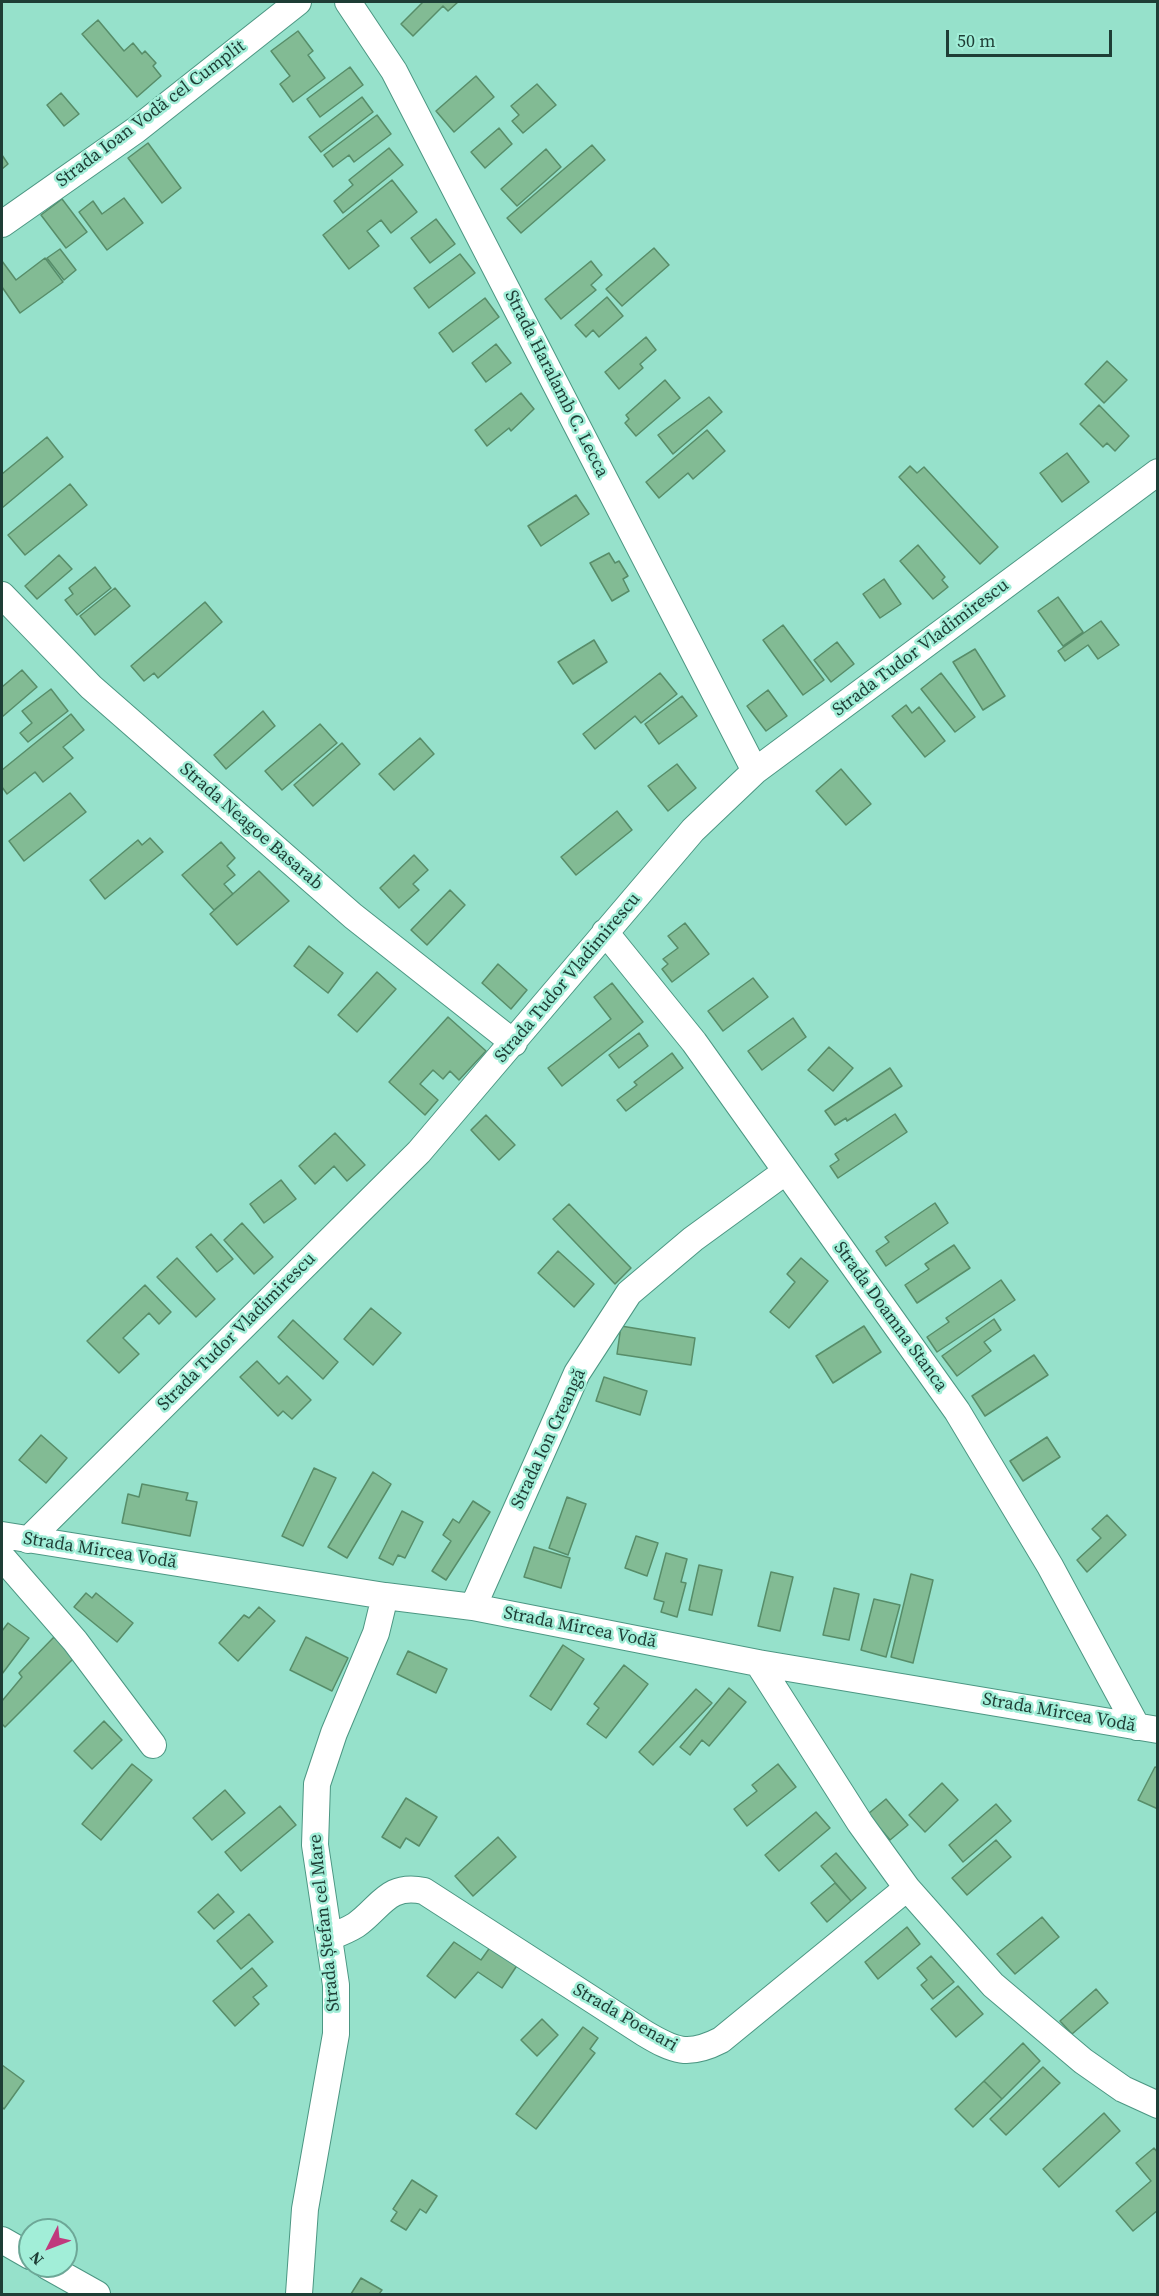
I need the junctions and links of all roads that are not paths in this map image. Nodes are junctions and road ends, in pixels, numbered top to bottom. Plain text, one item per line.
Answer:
1 (298, 2) edge
2 (348, 2) edge
3 (2, 224) edge
4 (1158, 472) edge
5 (2, 595) edge
6 (755, 771) junction
7 (605, 932) junction
8 (514, 1043) junction
9 (785, 1172) junction
10 (2, 1535) edge
11 (28, 1540) junction
12 (2, 1557) edge
13 (385, 1596) junction
14 (473, 1607) junction
15 (758, 1663) junction
16 (1148, 1728) edge
17 (153, 1745) dead end
18 (907, 1888) junction
19 (330, 1937) junction
20 (1158, 2105) edge
21 (2, 2240) edge
22 (18, 2249) edge
23 (68, 2278) edge
24 (97, 2295) edge
25 (299, 2295) edge

1 - 3 street, Strada Ioan Vodă cel Cumplit
2 - 6 street, Strada Haralamb C. Lecca
4 - 6 street, Strada Tudor Vladimirescu
5 - 8 street, Strada Neagoe Basarab
6 - 7 street, Strada Tudor Vladimirescu
7 - 8 street, Strada Tudor Vladimirescu
7 - 9 street, Strada Doamna Stanca
8 - 11 street, Strada Tudor Vladimirescu
9 - 14 street, Strada Ion Creangă
9 - 16 street, Strada Doamna Stanca
10 - 11 street, Strada Mircea Vodă
11 - 13 street, Strada Mircea Vodă
12 - 17 street
13 - 14 street, Strada Mircea Vodă
13 - 19 street, Strada Ștefan cel Mare
14 - 15 street, Strada Mircea Vodă
15 - 16 street, Strada Mircea Vodă
15 - 18 street
18 - 19 street, Strada Poenari
18 - 20 street
19 - 25 street, Strada Ștefan cel Mare
21 - 22 street
23 - 24 street

